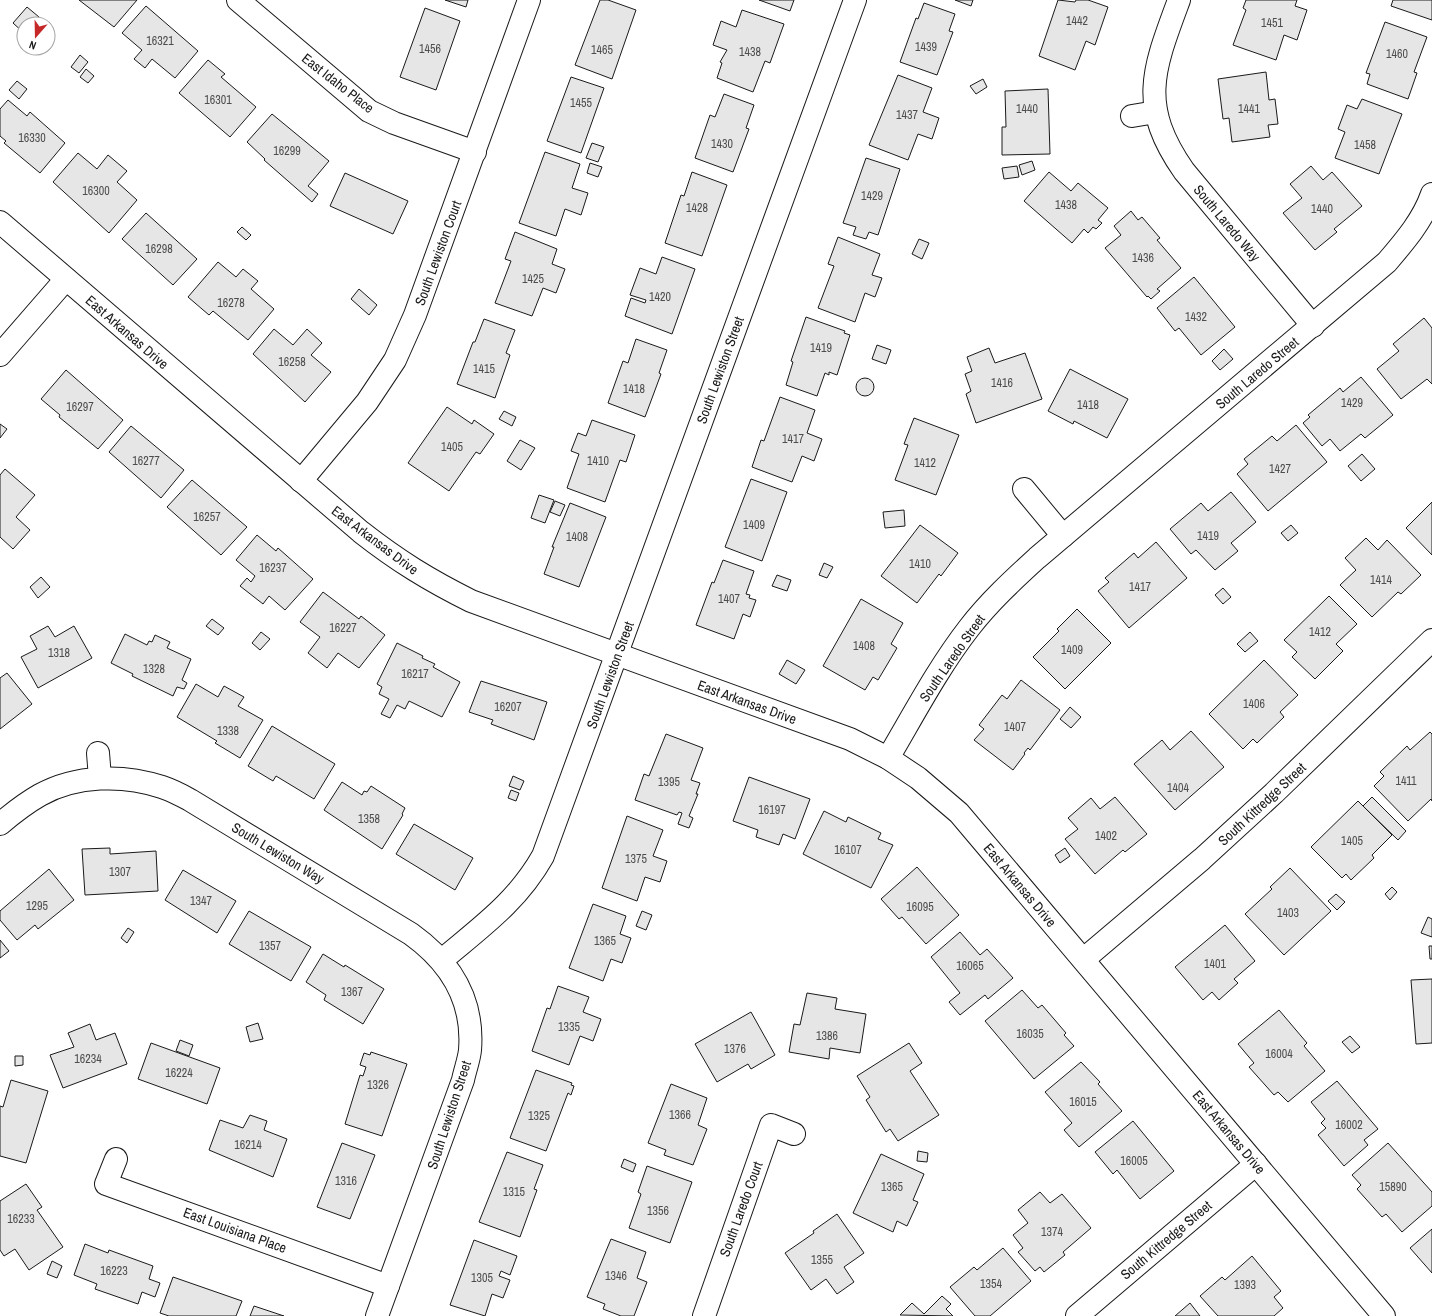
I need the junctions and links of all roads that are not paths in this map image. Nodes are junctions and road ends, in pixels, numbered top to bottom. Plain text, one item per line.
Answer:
1 (238, 0) edge
2 (530, 0) edge
3 (855, 0) edge
4 (1179, 0) edge
5 (1156, 112) junction
6 (1132, 116) dead end
7 (475, 152) junction
8 (1432, 194) edge
9 (0, 222) edge
10 (66, 279) junction
11 (1313, 326) junction
12 (0, 355) edge
13 (301, 481) junction
14 (1024, 489) dead end
15 (1063, 536) junction
16 (1432, 640) edge
17 (617, 654) junction
18 (98, 753) dead end
19 (888, 758) junction
20 (100, 778) junction
21 (0, 824) edge
22 (1084, 959) junction
23 (442, 960) junction
24 (794, 1134) dead end
25 (116, 1159) dead end
26 (1256, 1164) junction
27 (388, 1286) junction
28 (377, 1316) edge
29 (704, 1316) edge
30 (1077, 1316) edge
31 (1384, 1316) edge

1 - 7 street, East Idaho Place
2 - 7 street, South Lewiston Court
3 - 17 street, South Lewiston Street
4 - 5 street, South Laredo Way
5 - 6 street
5 - 11 street, South Laredo Way
7 - 13 street, South Lewiston Court
8 - 11 street, South Laredo Street
9 - 10 street, East Arkansas Drive
10 - 12 street
10 - 13 street, East Arkansas Drive
11 - 15 street, South Laredo Street
13 - 17 street, East Arkansas Drive
14 - 15 street
15 - 19 street, South Laredo Street
16 - 22 street, South Kittredge Street
17 - 19 street, East Arkansas Drive
17 - 23 street, South Lewiston Street
18 - 20 street
19 - 22 street, East Arkansas Drive
20 - 21 street, South Lewiston Way
20 - 23 street, South Lewiston Way
22 - 26 street, East Arkansas Drive
23 - 27 street, South Lewiston Street
24 - 29 street, South Laredo Court
25 - 27 street, East Louisiana Place
26 - 30 street, South Kittredge Street
26 - 31 street, East Arkansas Drive
27 - 28 street, South Lewiston Street

